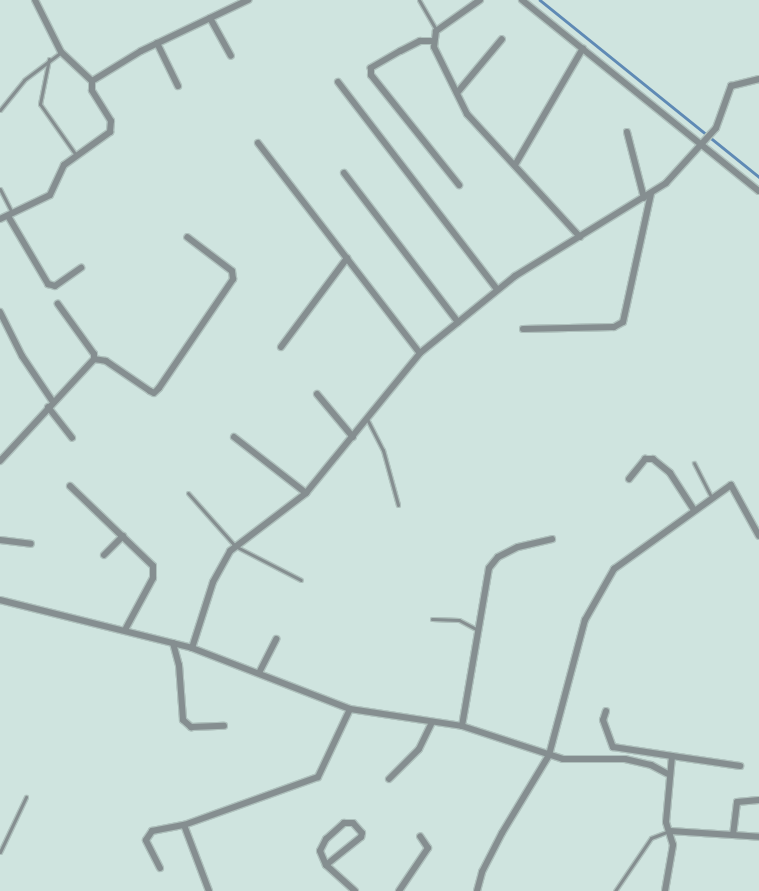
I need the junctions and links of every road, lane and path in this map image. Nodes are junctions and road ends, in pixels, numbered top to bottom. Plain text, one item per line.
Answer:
1 (36, 0) edge
2 (248, 0) edge
3 (420, 0) edge
4 (480, 0) edge
5 (522, 0) edge
6 (210, 18) junction
7 (436, 31) junction
8 (502, 39) dead end
9 (433, 41) junction
10 (157, 43) junction
11 (583, 48) junction
12 (61, 52) junction
13 (231, 56) dead end
14 (50, 59) junction
15 (759, 79) edge
16 (92, 81) junction
17 (338, 82) dead end
18 (178, 86) dead end
19 (457, 93) junction
20 (0, 110) edge
21 (627, 132) dead end
22 (258, 143) dead end
23 (703, 143) junction
24 (76, 155) junction
25 (515, 165) junction
26 (344, 173) dead end
27 (459, 184) dead end
28 (0, 189) edge
29 (759, 191) edge
30 (651, 194) junction
31 (644, 198) junction
32 (10, 215) junction
33 (0, 219) edge
34 (580, 237) junction
35 (187, 238) dead end
36 (347, 258) junction
37 (81, 268) dead end
38 (497, 289) junction
39 (58, 304) dead end
40 (0, 312) edge
41 (458, 322) junction
42 (523, 329) dead end
43 (281, 347) dead end
44 (420, 353) junction
45 (94, 360) junction
46 (317, 394) dead end
47 (51, 405) junction
48 (368, 419) junction
49 (234, 437) dead end
50 (353, 437) junction
51 (72, 438) dead end
52 (1, 455) edge
53 (694, 463) dead end
54 (630, 479) dead end
55 (70, 486) dead end
56 (188, 493) dead end
57 (306, 493) junction
58 (712, 498) junction
59 (398, 504) dead end
60 (694, 510) junction
61 (124, 536) junction
62 (759, 536) edge
63 (552, 539) dead end
64 (0, 540) edge
65 (31, 544) dead end
66 (235, 546) junction
67 (104, 554) dead end
68 (301, 580) dead end
69 (0, 600) edge
70 (432, 619) dead end
71 (125, 630) junction
72 (478, 630) junction
73 (276, 639) dead end
74 (173, 644) junction
75 (192, 648) junction
76 (260, 671) junction
77 (350, 708) junction
78 (606, 711) dead end
79 (432, 722) junction
80 (224, 726) dead end
81 (462, 726) junction
82 (549, 755) junction
83 (672, 756) junction
84 (740, 766) dead end
85 (668, 774) junction
86 (389, 779) dead end
87 (26, 797) dead end
88 (759, 800) edge
89 (184, 825) junction
90 (670, 831) junction
91 (733, 835) junction
92 (420, 836) dead end
93 (759, 838) edge
94 (0, 852) edge
95 (326, 865) junction
96 (160, 868) dead end
97 (209, 891) edge
98 (355, 891) edge
99 (399, 891) edge
100 (477, 891) edge
101 (615, 891) edge
102 (665, 891) edge

1 - 12 street
2 - 6 street
3 - 7 lane
4 - 7 street
5 - 11 street
6 - 10 street
6 - 13 street
7 - 9 street
8 - 19 street
9 - 19 street
9 - 27 street
10 - 16 street
10 - 18 street
11 - 23 street
11 - 25 street
12 - 14 lane
12 - 16 street
14 - 20 lane
14 - 24 lane
15 - 23 street
16 - 24 street
17 - 38 street
19 - 25 street
21 - 31 street
22 - 36 street
23 - 29 street
23 - 30 street
24 - 32 street
25 - 34 street
26 - 41 street
28 - 32 lane
30 - 31 street
30 - 42 street
31 - 34 street
32 - 33 street
32 - 37 street
34 - 38 street
35 - 45 street
36 - 43 street
36 - 44 street
38 - 41 street
39 - 45 street
40 - 47 street
41 - 44 street
44 - 48 street
45 - 47 street
46 - 50 street
47 - 51 street
47 - 52 street
48 - 50 street
48 - 59 lane
49 - 57 street
50 - 57 street
53 - 58 lane
54 - 60 street
55 - 61 street
56 - 66 lane
57 - 66 street
58 - 60 street
58 - 62 street
60 - 82 street
61 - 67 street
61 - 71 street
63 - 72 street
64 - 65 street
66 - 68 lane
66 - 75 street
69 - 71 street
70 - 72 lane
71 - 74 street
72 - 81 street
73 - 76 street
74 - 75 street
74 - 80 street
75 - 76 street
76 - 77 street
77 - 79 street
77 - 89 street
78 - 83 street
79 - 81 street
79 - 86 street
81 - 82 street
82 - 85 street
82 - 100 street
83 - 84 street
83 - 85 street
85 - 90 street
87 - 94 lane
88 - 91 street
89 - 96 street
89 - 97 street
90 - 91 street
90 - 101 lane
90 - 102 street
91 - 93 street
92 - 99 street
95 - 95 street
95 - 98 street

